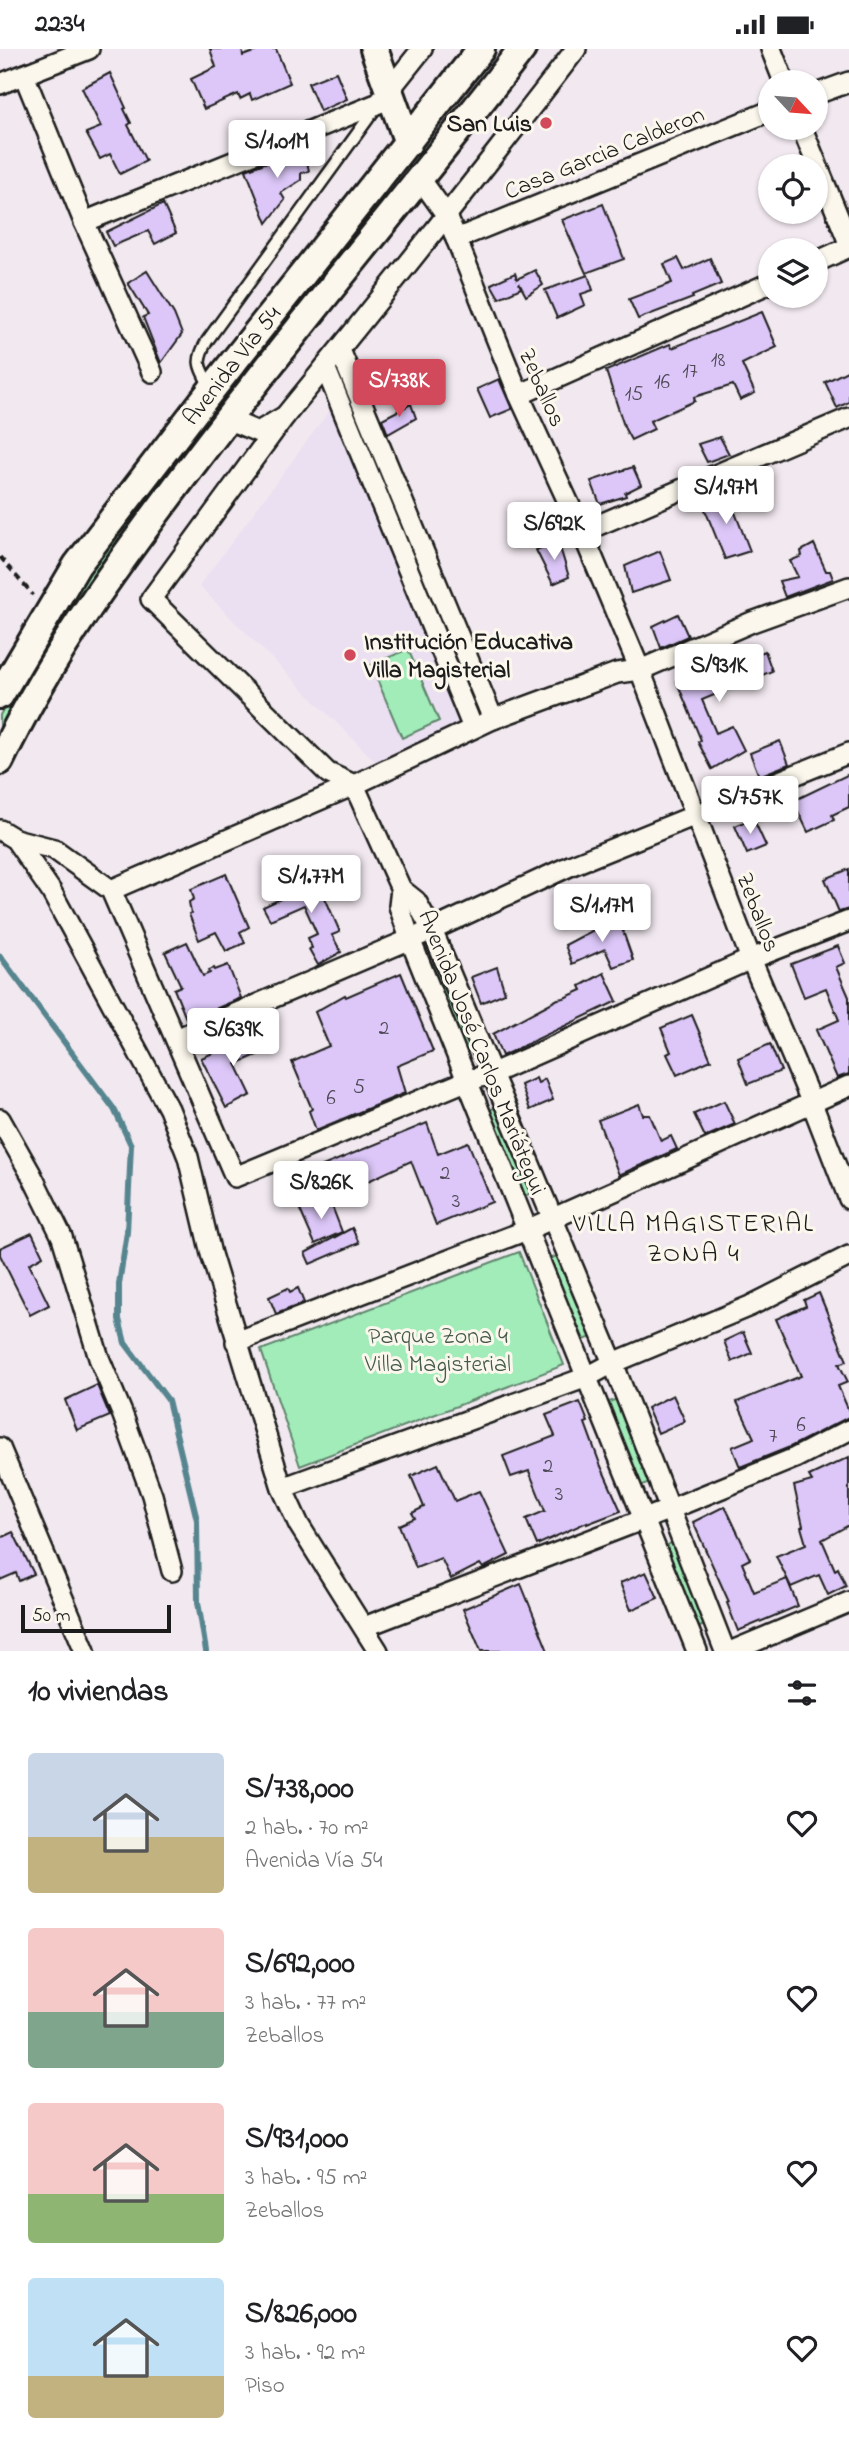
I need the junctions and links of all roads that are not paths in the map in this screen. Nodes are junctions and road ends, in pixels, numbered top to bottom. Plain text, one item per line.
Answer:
1 (89, 49) edge
2 (374, 49) edge
3 (422, 49) edge
4 (481, 49) edge
5 (522, 49) edge
6 (576, 49) edge
7 (771, 49) edge
8 (779, 70) edge
9 (24, 75) junction
10 (849, 82) edge
11 (0, 84) edge
12 (828, 90) edge
13 (384, 96) junction
14 (758, 116) edge
15 (807, 140) edge
16 (408, 143) junction
17 (419, 177) junction
18 (447, 216) junction
19 (84, 222) junction
20 (456, 239) junction
21 (849, 245) edge
22 (828, 256) edge
23 (758, 288) edge
24 (340, 350) junction
25 (325, 367) junction
26 (152, 372) dead end
27 (212, 389) junction
28 (519, 395) junction
29 (285, 416) junction
30 (849, 418) edge
31 (227, 419) junction
32 (583, 532) junction
33 (849, 587) edge
34 (640, 670) junction
35 (0, 695) edge
36 (493, 719) junction
37 (473, 728) junction
38 (849, 753) edge
39 (0, 761) edge
40 (354, 785) junction
41 (695, 814) junction
42 (8, 835) edge
43 (401, 889) junction
44 (111, 890) junction
45 (849, 921) edge
46 (432, 930) junction
47 (410, 939) junction
48 (751, 959) junction
49 (176, 1038) junction
50 (491, 1074) junction
51 (466, 1081) junction
52 (849, 1086) edge
53 (811, 1101) junction
54 (0, 1119) edge
55 (849, 1199) edge
56 (552, 1218) junction
57 (527, 1230) junction
58 (849, 1256) edge
59 (236, 1342) junction
60 (612, 1363) junction
61 (587, 1377) junction
62 (849, 1430) edge
63 (0, 1448) edge
64 (282, 1487) junction
65 (668, 1510) junction
66 (645, 1519) junction
67 (172, 1571) dead end
68 (849, 1602) edge
69 (364, 1627) junction
70 (80, 1647) edge
71 (378, 1651) edge
72 (697, 1651) edge
73 (725, 1651) edge
74 (732, 1651) edge

1 - 9 street
2 - 13 main road
3 - 13 street
4 - 16 main road, Avenida Vía 54
5 - 17 main road, Avenida Vía 54
6 - 18 street, Avenida Vía 54
7 - 8 street
9 - 11 street
9 - 19 street
10 - 12 street
13 - 16 main road
13 - 19 street
13 - 27 lane
14 - 20 street, Casa Garcia Calderon
15 - 21 street
16 - 27 main road, Avenida Vía 54
17 - 18 street, Zeballos
17 - 31 main road, Avenida Vía 54
18 - 20 street, Zeballos
18 - 24 street, Avenida Vía 54
19 - 26 street
20 - 28 street, Zeballos
21 - 22 street
23 - 28 street
24 - 25 street, Avenida Vía 54
24 - 36 street
25 - 29 street, Avenida Vía 54
25 - 37 street
27 - 35 main road, Avenida Vía 54
28 - 32 street, Zeballos
29 - 31 street, Avenida Vía 54
29 - 40 street
30 - 32 street
31 - 39 main road, Avenida Vía 54
32 - 34 street, Zeballos
33 - 34 street
34 - 36 street
34 - 41 street, Zeballos
36 - 37 street
37 - 40 street
38 - 41 street
40 - 43 street
40 - 44 street
41 - 46 street
41 - 48 street, Zeballos
42 - 44 street
42 - 59 street
43 - 46 street, Avenida José Carlos Mariátegui
43 - 47 street, Avenida José Carlos Mariátegui
44 - 49 street
45 - 48 street
46 - 47 street
46 - 50 street, Avenida José Carlos Mariátegui
47 - 49 street
47 - 51 street, Avenida José Carlos Mariátegui
48 - 50 street
48 - 53 street, Zeballos
49 - 51 street
50 - 51 street
50 - 56 street, Avenida José Carlos Mariátegui
51 - 57 street, Avenida José Carlos Mariátegui
52 - 53 street
53 - 55 street, Zeballos
53 - 56 street
54 - 67 street
56 - 57 street
56 - 60 street, Avenida José Carlos Mariátegui
57 - 59 street
57 - 61 street, Avenida José Carlos Mariátegui
58 - 60 street
59 - 64 street
60 - 61 street
60 - 65 street, Avenida José Carlos Mariátegui
61 - 64 street
61 - 66 street, Avenida José Carlos Mariátegui
62 - 65 street
63 - 70 street
64 - 69 street
65 - 66 street
65 - 73 street, Avenida José Carlos Mariátegui
66 - 69 street
66 - 72 street, Avenida José Carlos Mariátegui
68 - 74 street
69 - 71 street

